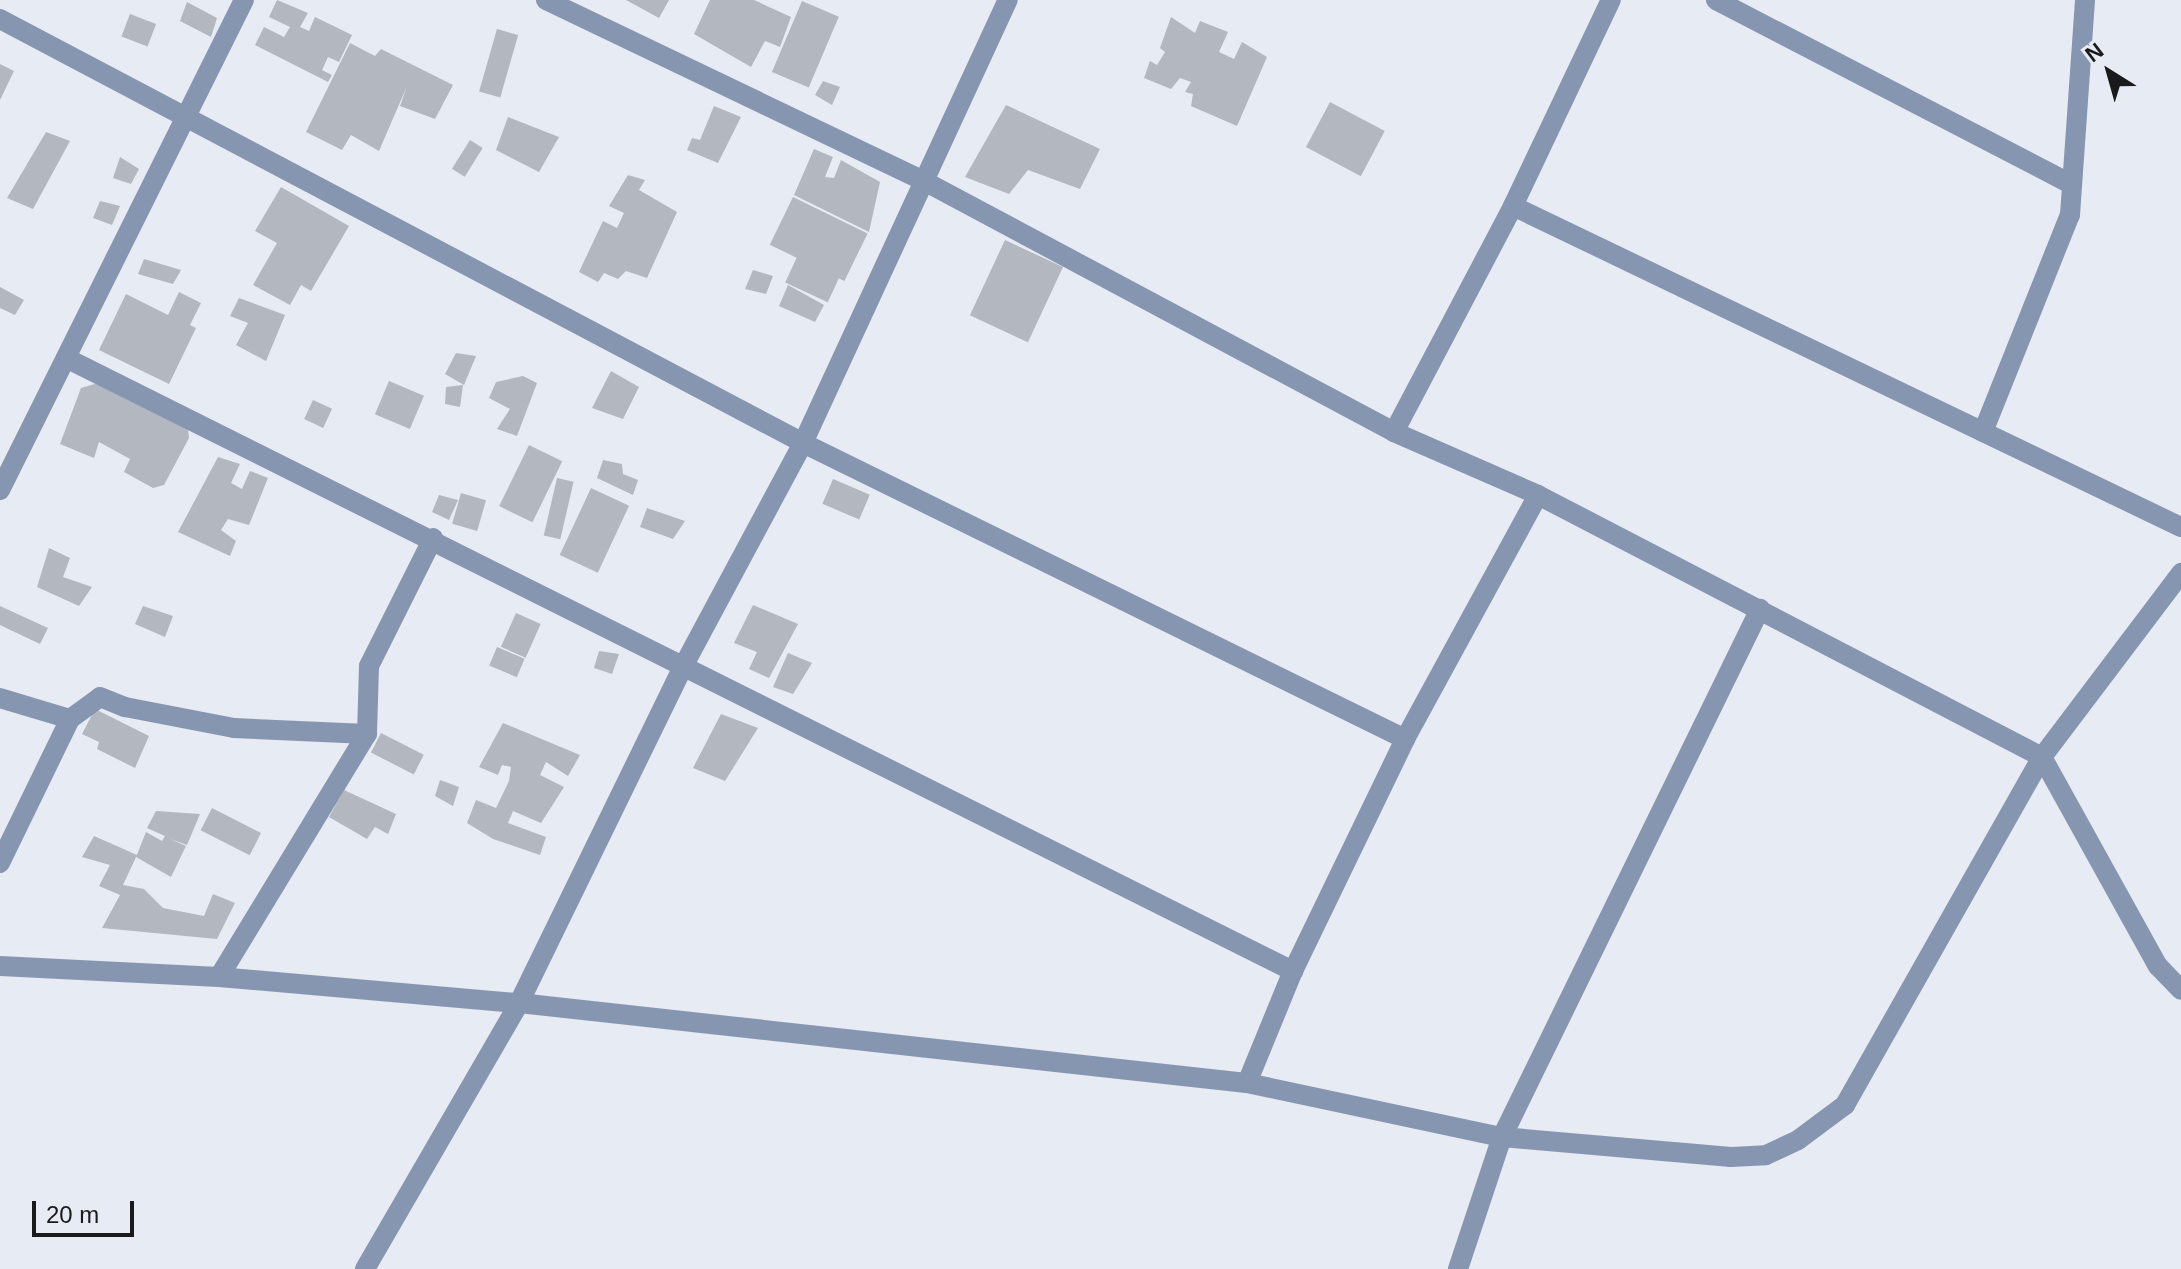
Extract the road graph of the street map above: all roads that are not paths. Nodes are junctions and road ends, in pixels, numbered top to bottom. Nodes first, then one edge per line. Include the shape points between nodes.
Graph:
1 (244, 0) edge
2 (546, 0) edge
3 (1008, 0) edge
4 (1611, 0) edge
5 (1716, 0) edge
6 (2085, 0) edge
7 (0, 19) edge
8 (186, 117) junction
9 (924, 181) junction
10 (2071, 184) junction
11 (1513, 206) junction
12 (66, 358) junction
13 (1394, 432) junction
14 (1983, 432) junction
15 (803, 443) junction
16 (0, 490) edge
17 (1538, 495) junction
18 (2181, 527) edge
19 (433, 538) junction
20 (2181, 573) edge
21 (1760, 609) junction
22 (685, 663) junction
23 (0, 698) edge
24 (70, 719) junction
25 (367, 734) junction
26 (1405, 739) junction
27 (2042, 757) junction
28 (0, 863) edge
29 (0, 966) edge
30 (1293, 971) junction
31 (219, 977) junction
32 (2181, 990) edge
33 (519, 1003) junction
34 (1247, 1083) junction
35 (1502, 1137) junction
36 (365, 1269) edge
37 (1458, 1269) edge

1 - 8 street
2 - 9 street
3 - 9 street
4 - 11 street
5 - 10 street
6 - 10 street
7 - 8 street
8 - 12 street
8 - 15 street
9 - 13 street
9 - 15 street
10 - 14 street via 2070,215
11 - 13 street
11 - 14 street
12 - 16 street
12 - 19 street
13 - 17 street
14 - 18 street
15 - 22 street
15 - 26 street
17 - 21 street
17 - 26 street
19 - 22 street
19 - 25 street via 369,666
20 - 27 street
21 - 27 street
21 - 35 street
22 - 30 street
22 - 33 street
23 - 24 street
24 - 25 street via 100,697 125,707 234,728
24 - 28 street
25 - 31 street
26 - 30 street
27 - 32 street via 2158,966
27 - 35 street via 1845,1105 1798,1140 1766,1155 1731,1157
29 - 31 street
30 - 34 street
31 - 33 street
33 - 34 street
33 - 36 street
34 - 35 street
35 - 37 street

